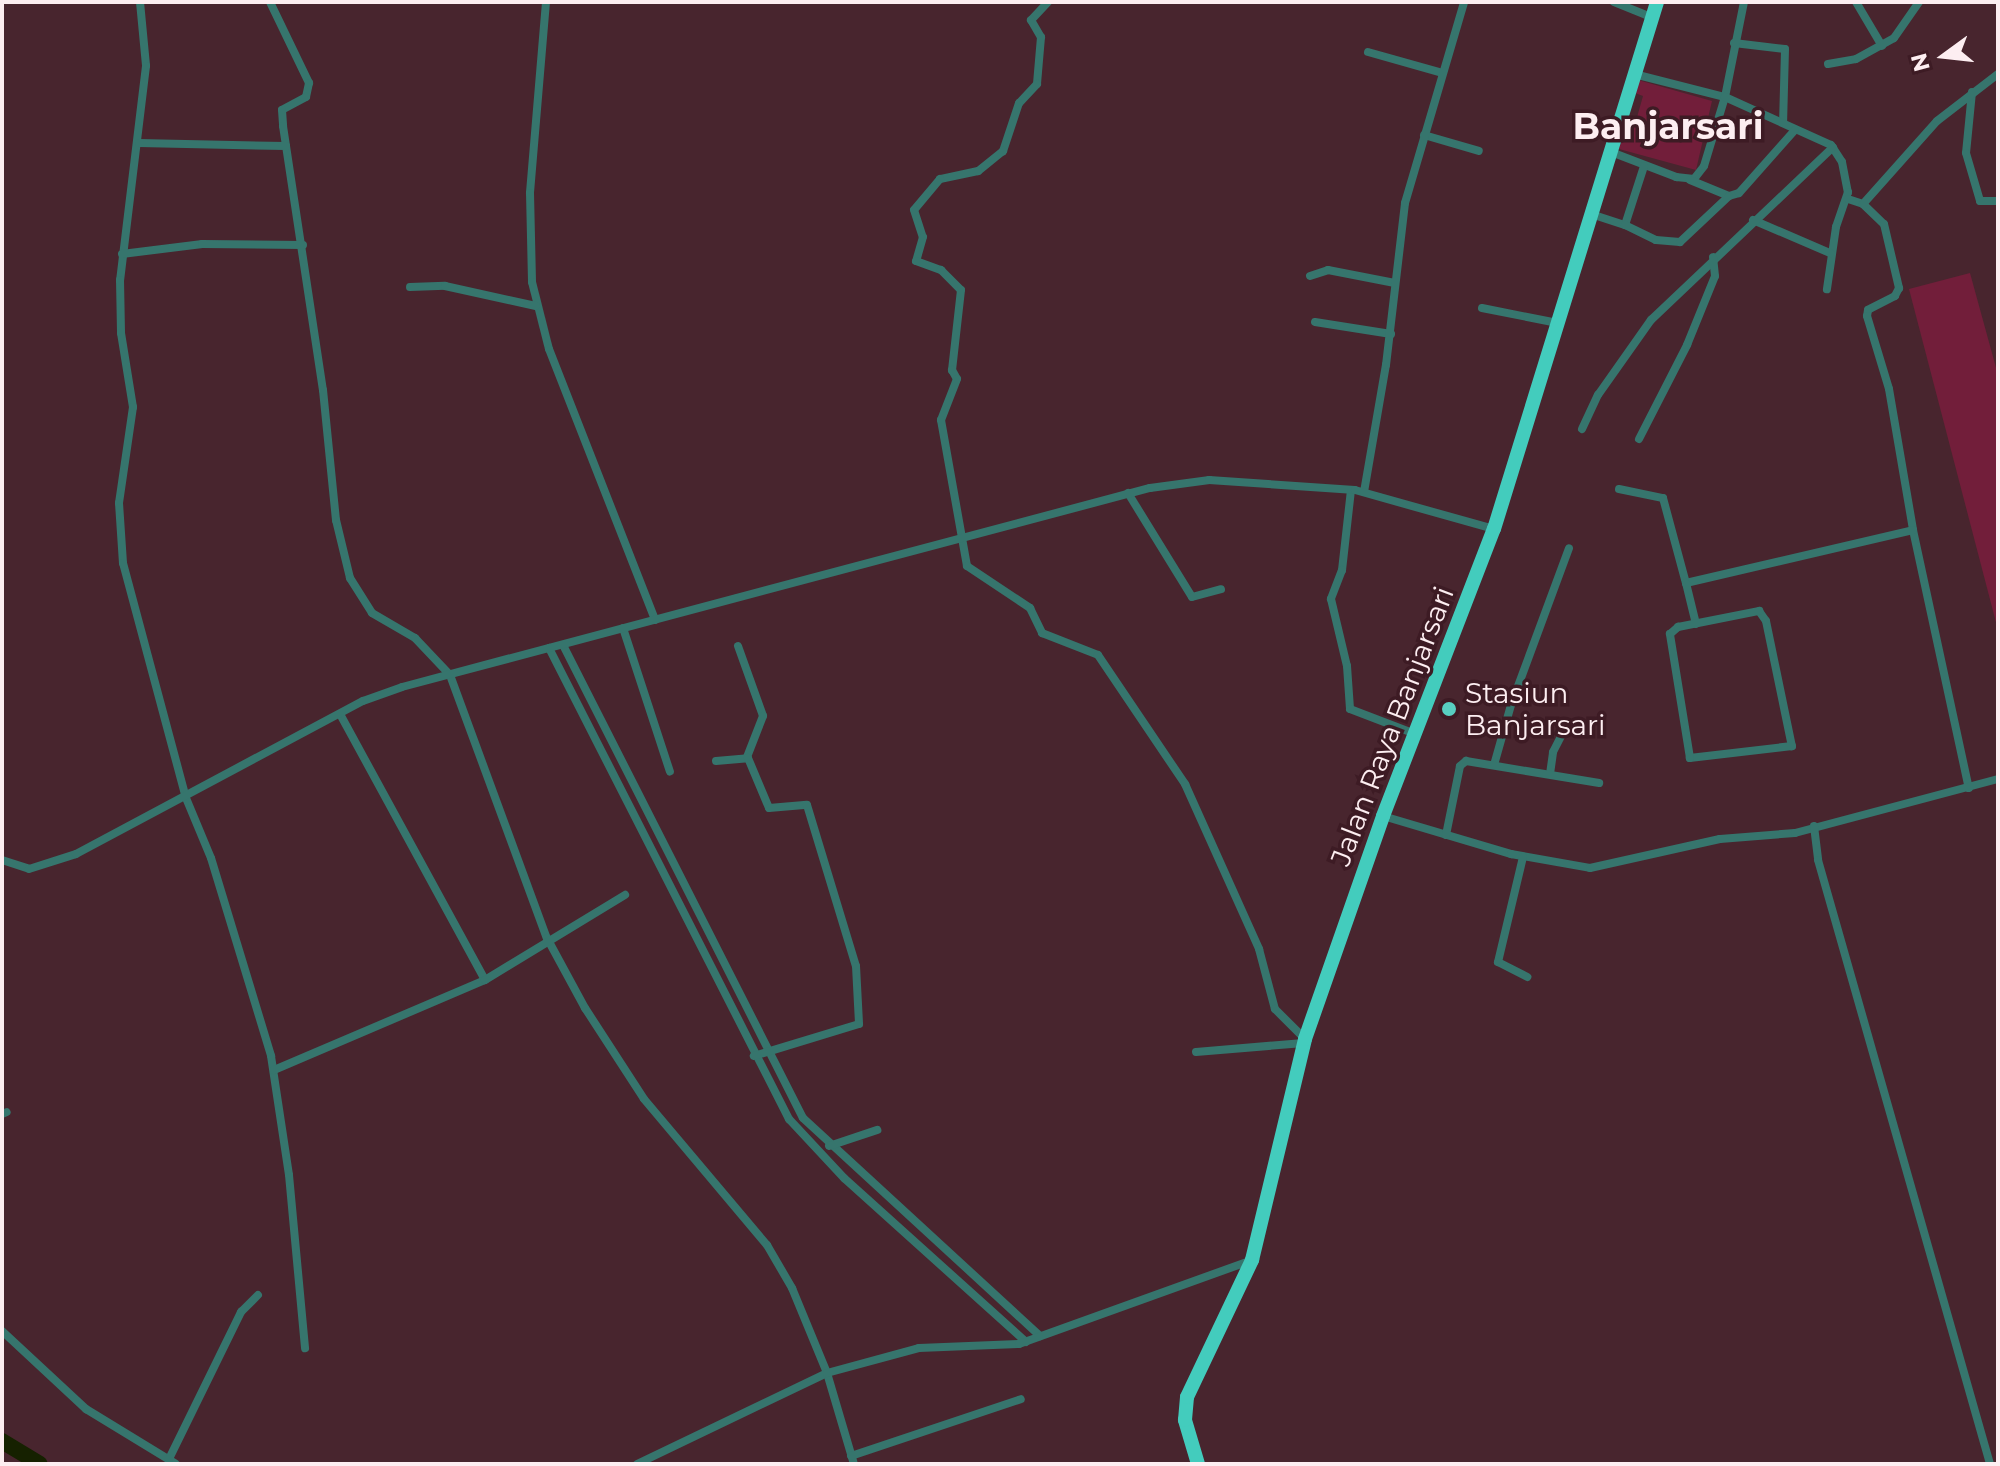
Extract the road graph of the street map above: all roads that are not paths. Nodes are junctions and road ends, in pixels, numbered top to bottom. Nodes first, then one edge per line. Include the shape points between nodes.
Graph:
1 (140, 2) edge
2 (270, 2) edge
3 (546, 2) edge
4 (1048, 2) edge
5 (1464, 2) edge
6 (1614, 2) edge
7 (1657, 2) edge
8 (1744, 2) edge
9 (1856, 2) edge
10 (1919, 2) edge
11 (1651, 17) junction
12 (1734, 43) junction
13 (1882, 46) junction
14 (1368, 52) dead end
15 (1828, 64) dead end
16 (1442, 73) junction
17 (1634, 74) junction
18 (1997, 76) edge
19 (1972, 92) junction
20 (1725, 97) junction
21 (1783, 123) junction
22 (1795, 130) junction
23 (1424, 135) junction
24 (139, 143) junction
25 (286, 146) junction
26 (1833, 147) junction
27 (1479, 151) dead end
28 (1611, 152) junction
29 (1644, 166) junction
30 (1689, 180) junction
31 (1729, 196) junction
32 (1848, 199) junction
33 (1998, 201) edge
34 (1863, 204) junction
35 (1594, 215) junction
36 (1753, 220) junction
37 (1625, 225) junction
38 (303, 245) junction
39 (1830, 253) junction
40 (122, 254) junction
41 (1713, 257) junction
42 (1310, 276) dead end
43 (1395, 283) junction
44 (410, 287) dead end
45 (1827, 289) dead end
46 (536, 306) junction
47 (1482, 308) dead end
48 (1315, 322) dead end
49 (1558, 323) junction
50 (1391, 334) junction
51 (1582, 429) dead end
52 (1639, 439) dead end
53 (1619, 489) dead end
54 (1351, 490) junction
55 (1364, 492) junction
56 (1128, 493) junction
57 (1494, 529) junction
58 (1913, 530) junction
59 (962, 536) junction
60 (1569, 548) dead end
61 (1686, 583) junction
62 (1221, 589) dead end
63 (655, 620) junction
64 (1696, 624) junction
65 (623, 628) junction
66 (563, 645) junction
67 (738, 646) dead end
68 (549, 648) junction
69 (450, 675) junction
70 (340, 714) junction
71 (1565, 728) dead end
72 (1416, 734) junction
73 (612, 757) junction
74 (747, 757) junction
75 (716, 761) dead end
76 (1493, 765) junction
77 (670, 772) dead end
78 (1550, 774) junction
79 (1998, 779) edge
80 (1599, 783) dead end
81 (1969, 788) junction
82 (186, 798) junction
83 (1383, 816) junction
84 (1814, 826) junction
85 (1446, 835) junction
86 (1523, 857) junction
87 (2, 860) edge
88 (672, 874) junction
89 (625, 895) dead end
90 (547, 938) junction
91 (1527, 977) dead end
92 (485, 980) junction
93 (725, 982) junction
94 (1304, 1041) junction
95 (1196, 1052) dead end
96 (760, 1053) junction
97 (274, 1070) junction
98 (779, 1088) junction
99 (877, 1130) dead end
100 (814, 1139) junction
101 (829, 1146) junction
102 (879, 1200) junction
103 (1252, 1260) junction
104 (258, 1295) dead end
105 (2, 1331) edge
106 (1032, 1339) junction
107 (305, 1348) dead end
108 (827, 1373) junction
109 (1021, 1399) dead end
110 (853, 1460) edge
111 (172, 1462) edge
112 (637, 1464) edge
113 (1198, 1464) edge
114 (1990, 1464) edge

1 - 24 street via 147,51
2 - 25 street via 309,83 306,97 286,105
3 - 46 street via 528,227
4 - 59 street via 1031,20 1041,37 1037,84 1019,103 1003,151 978,171 940,179 914,210 923,237 916,261 941,270 961,290 952,370 957,379 941,420
5 - 16 street
6 - 11 street
7 - 11 highway, Jalan Raya Banjarsari
8 - 12 street
9 - 13 street
10 - 13 street via 1894,38
11 - 17 highway, Jalan Raya Banjarsari
12 - 20 street
12 - 21 street via 1785,49
13 - 15 street via 1856,59
14 - 16 street
16 - 23 street
17 - 20 street
17 - 28 highway, Jalan Raya Banjarsari
18 - 19 street
19 - 33 street via 1966,153 1980,201
19 - 34 street via 1937,121
20 - 21 street
20 - 30 street via 1704,166
21 - 22 street
22 - 26 street
22 - 31 street via 1739,193
23 - 27 street
23 - 43 street via 1405,203
24 - 25 street
24 - 40 street
25 - 38 street
26 - 32 street via 1845,171
26 - 36 street
28 - 29 street
28 - 35 highway, Jalan Raya Banjarsari
29 - 30 street
29 - 37 street
30 - 31 street
31 - 37 street via 1680,242 1656,240
32 - 34 street
32 - 39 street
34 - 58 street via 1884,224 1899,288 1867,316 1889,389
35 - 37 street
35 - 49 highway, Jalan Raya Banjarsari
36 - 39 street
36 - 41 street
38 - 40 street via 202,244
38 - 69 street via 336,520 350,578 372,613 415,638
39 - 45 street
40 - 82 street via 119,309 133,407 119,503 123,563
41 - 51 street via 1635,339
41 - 52 street via 1716,272 1687,345
42 - 43 street via 1328,270
43 - 50 street
44 - 46 street via 445,286
46 - 63 street
47 - 49 street
48 - 50 street
49 - 57 highway, Jalan Raya Banjarsari
50 - 55 street
53 - 61 street via 1663,498
54 - 55 street
54 - 56 street via 1209,480
54 - 72 street via 1342,570 1331,592 1350,709
55 - 57 street
56 - 59 street
56 - 62 street via 1192,597
57 - 72 highway, Jalan Raya Banjarsari
58 - 61 street
58 - 81 street
59 - 63 street
59 - 94 street via 967,566 1030,608 1042,633 1098,655 1185,784 1259,949 1275,1009
60 - 76 street
61 - 64 street
63 - 65 street
64 - 64 street via 1670,634 1688,756 1790,750 1763,614
65 - 66 street
65 - 77 street
66 - 68 street
66 - 73 street
67 - 74 street via 763,716
68 - 69 street
68 - 73 street
69 - 70 street via 363,701
69 - 90 street
70 - 82 street
70 - 92 street
71 - 78 street
72 - 83 highway, Jalan Raya Banjarsari
73 - 88 street
73 - 88 street
74 - 75 street
74 - 96 street via 769,808 807,805 836,889 861,1021
76 - 78 street
76 - 85 street via 1460,766
78 - 80 street
79 - 81 street
81 - 84 street
82 - 87 street via 76,854 29,869
82 - 97 street via 211,858
83 - 85 street
83 - 94 highway, Jalan Raya Banjarsari
84 - 86 street via 1773,836 1720,839 1590,868
84 - 114 street via 1822,874
85 - 86 street
86 - 91 street via 1498,962
88 - 93 street
88 - 93 street
89 - 90 street
90 - 92 street
90 - 108 street via 644,1099 767,1245 792,1288
92 - 97 street
93 - 96 street
93 - 96 street
94 - 95 street
94 - 103 highway, Jalan Raya Banjarsari
96 - 98 street
96 - 98 street
97 - 107 street
98 - 100 street
98 - 100 street
99 - 101 street
100 - 101 street
100 - 102 street
101 - 102 street
102 - 106 street
102 - 106 street
103 - 106 street
103 - 113 highway, Jalan Raya Banjarsari via 1187,1397 1185,1420
104 - 111 street via 241,1312
105 - 111 street via 86,1409
106 - 108 street via 919,1348
108 - 110 street
108 - 112 street
109 - 110 street

